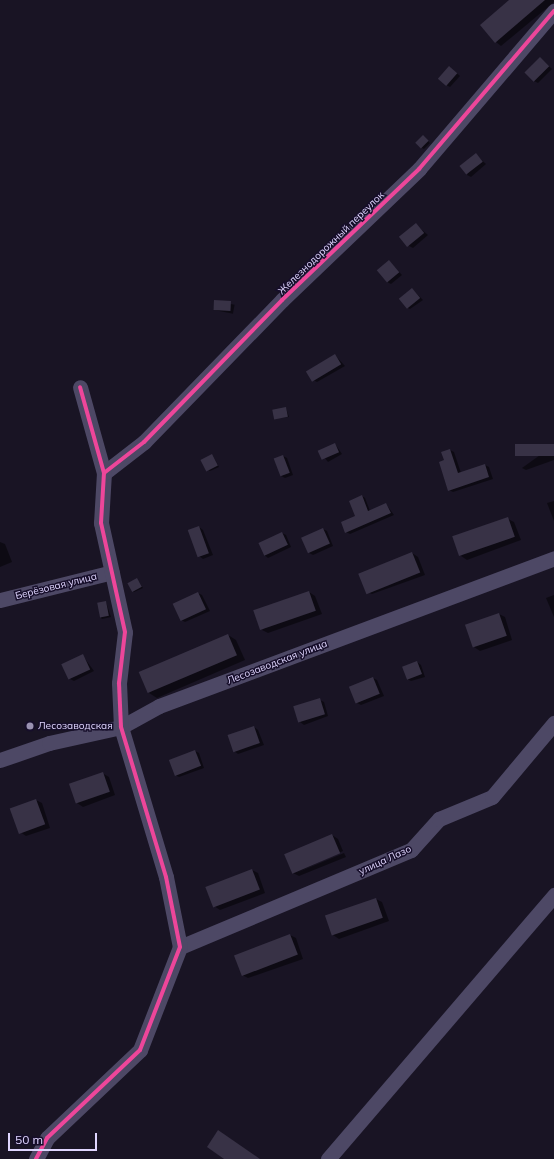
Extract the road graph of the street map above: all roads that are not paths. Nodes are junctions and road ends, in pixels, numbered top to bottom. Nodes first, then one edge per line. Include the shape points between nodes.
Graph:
1 (554, 11) edge
2 (80, 387) dead end
3 (104, 473) junction
4 (554, 558) edge
5 (112, 572) junction
6 (0, 600) edge
7 (554, 723) edge
8 (121, 727) junction
9 (0, 760) edge
10 (554, 895) edge
11 (180, 947) junction
12 (36, 1159) edge
13 (328, 1159) edge

1 - 3 street, Железнодорожный переулок via 419,169 282,300 144,442
2 - 3 street
3 - 5 street via 101,523
4 - 8 street, Лесозаводская улица via 159,706
5 - 6 street, Берёзовая улица
5 - 8 street via 125,632 119,683
7 - 11 street, улица Лазо via 492,797 439,819 412,850
8 - 9 street, Лесозаводская улица via 49,743
8 - 11 street via 166,877
10 - 13 street
11 - 12 street via 140,1050 47,1138

